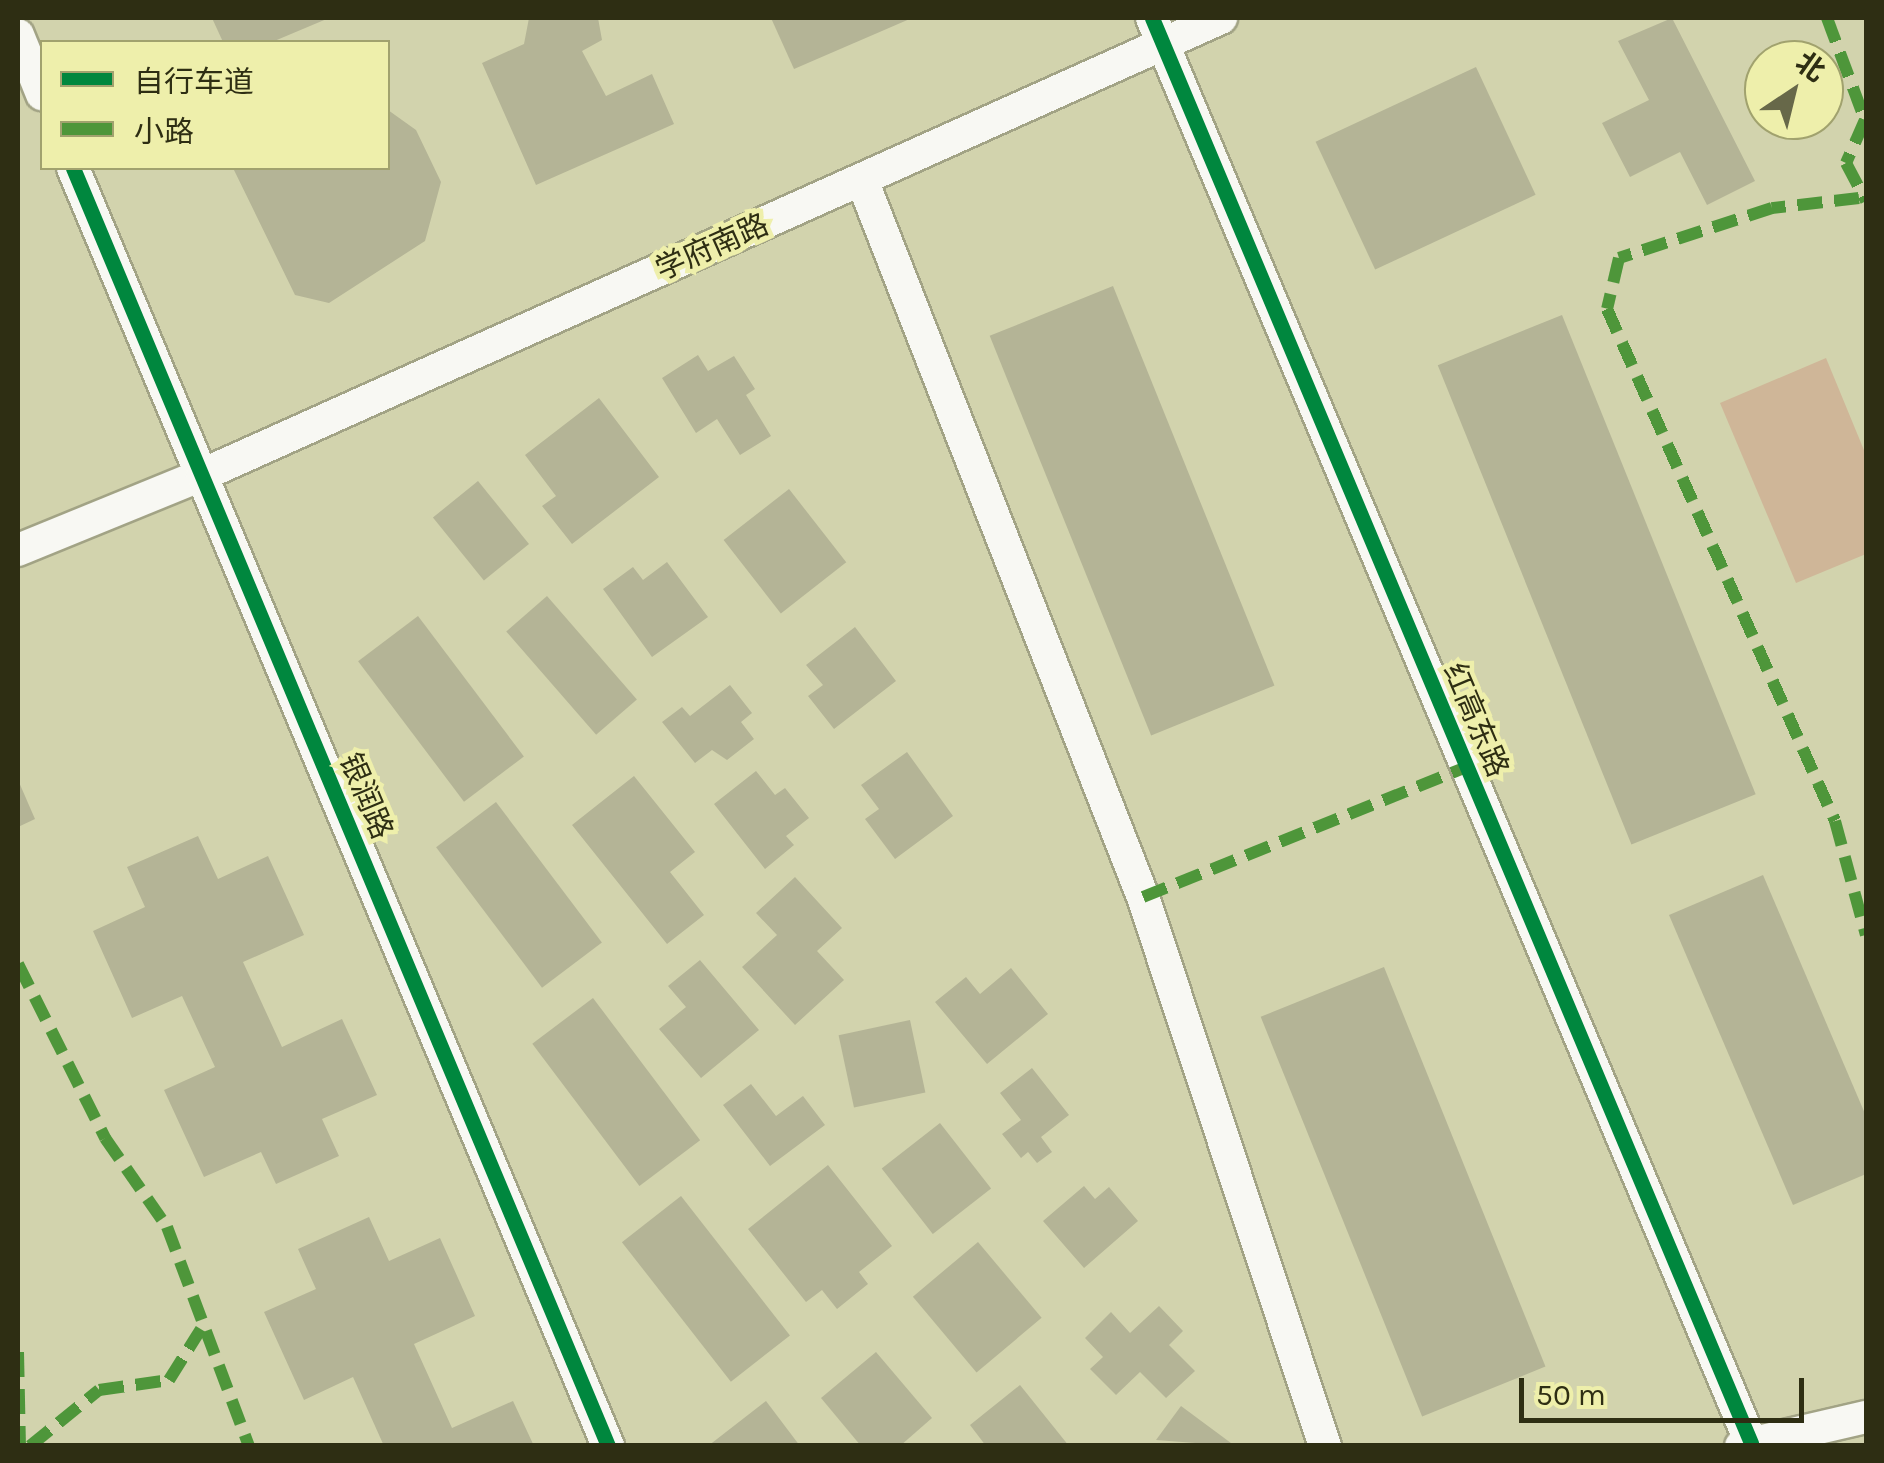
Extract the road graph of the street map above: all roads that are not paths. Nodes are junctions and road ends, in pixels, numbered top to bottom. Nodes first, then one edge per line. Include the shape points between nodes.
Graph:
1 (1221, 18) edge
2 (1157, 32) edge
3 (18, 34) edge
4 (40, 89) edge
5 (74, 170) edge
6 (862, 180) junction
7 (202, 476) junction
8 (18, 550) edge
9 (1866, 1418) edge
10 (1746, 1444) edge
11 (608, 1446) edge
12 (1324, 1446) edge

1 - 2 street, 学府南路
2 - 6 street, 学府南路
2 - 10 street, 红高东路
3 - 4 street
5 - 7 street, 银润路
6 - 7 street, 学府南路
6 - 12 street via 1143,897
7 - 8 street, 学府南路
7 - 11 street, 银润路
9 - 10 street

